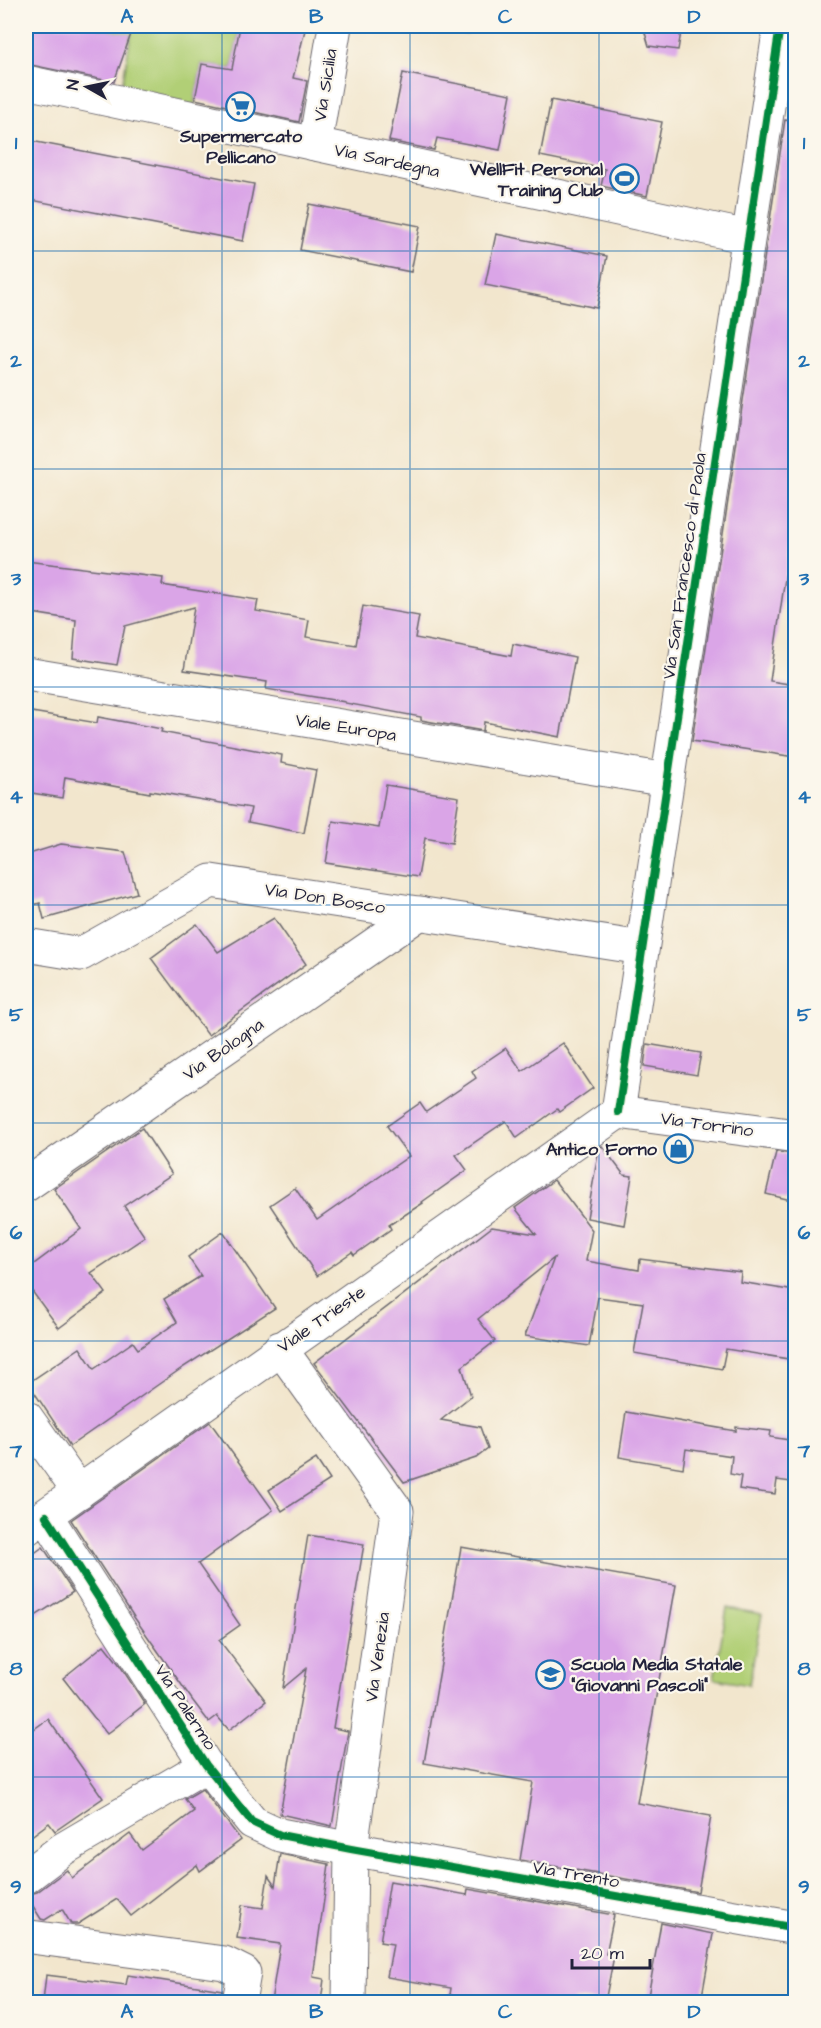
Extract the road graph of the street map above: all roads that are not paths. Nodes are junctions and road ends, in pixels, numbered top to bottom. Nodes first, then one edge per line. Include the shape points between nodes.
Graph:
1 (335, 26) edge
2 (780, 26) edge
3 (26, 82) edge
4 (315, 144) junction
5 (748, 237) junction
6 (26, 674) edge
7 (667, 780) junction
8 (420, 913) junction
9 (26, 945) edge
10 (642, 948) junction
11 (618, 1112) junction
12 (795, 1136) edge
13 (26, 1185) edge
14 (280, 1348) junction
15 (26, 1417) edge
16 (79, 1492) junction
17 (36, 1522) edge
18 (206, 1765) junction
19 (351, 1849) junction
20 (26, 1877) edge
21 (795, 1928) edge
22 (27, 1944) edge
23 (239, 2002) edge
24 (349, 2002) edge

1 - 4 street, Via Sicilia
2 - 5 street, Via San Francesco di Paola
3 - 4 street, Via Sardegna
4 - 5 street, Via Sardegna
5 - 7 street, Via San Francesco di Paola
6 - 7 street, Viale Europa
7 - 10 street, Via San Francesco di Paola
8 - 9 street, Via Don Bosco via 211,881 81,954
8 - 10 street, Via Don Bosco
8 - 13 street, Via Bologna
10 - 11 street, Via San Francesco di Paola
11 - 12 street, Via Torrino
11 - 14 street, Viale Trieste
14 - 16 street, Viale Trieste
14 - 19 street, Via Venezia via 397,1511
15 - 16 street
16 - 17 street, Viale Trieste
17 - 18 street, Via Palermo
18 - 19 street, Via Palermo via 252,1822 280,1835
18 - 20 street via 63,1849
19 - 21 street, Via Trento
19 - 24 street, Via Venezia
22 - 23 street via 224,1963 244,1973

